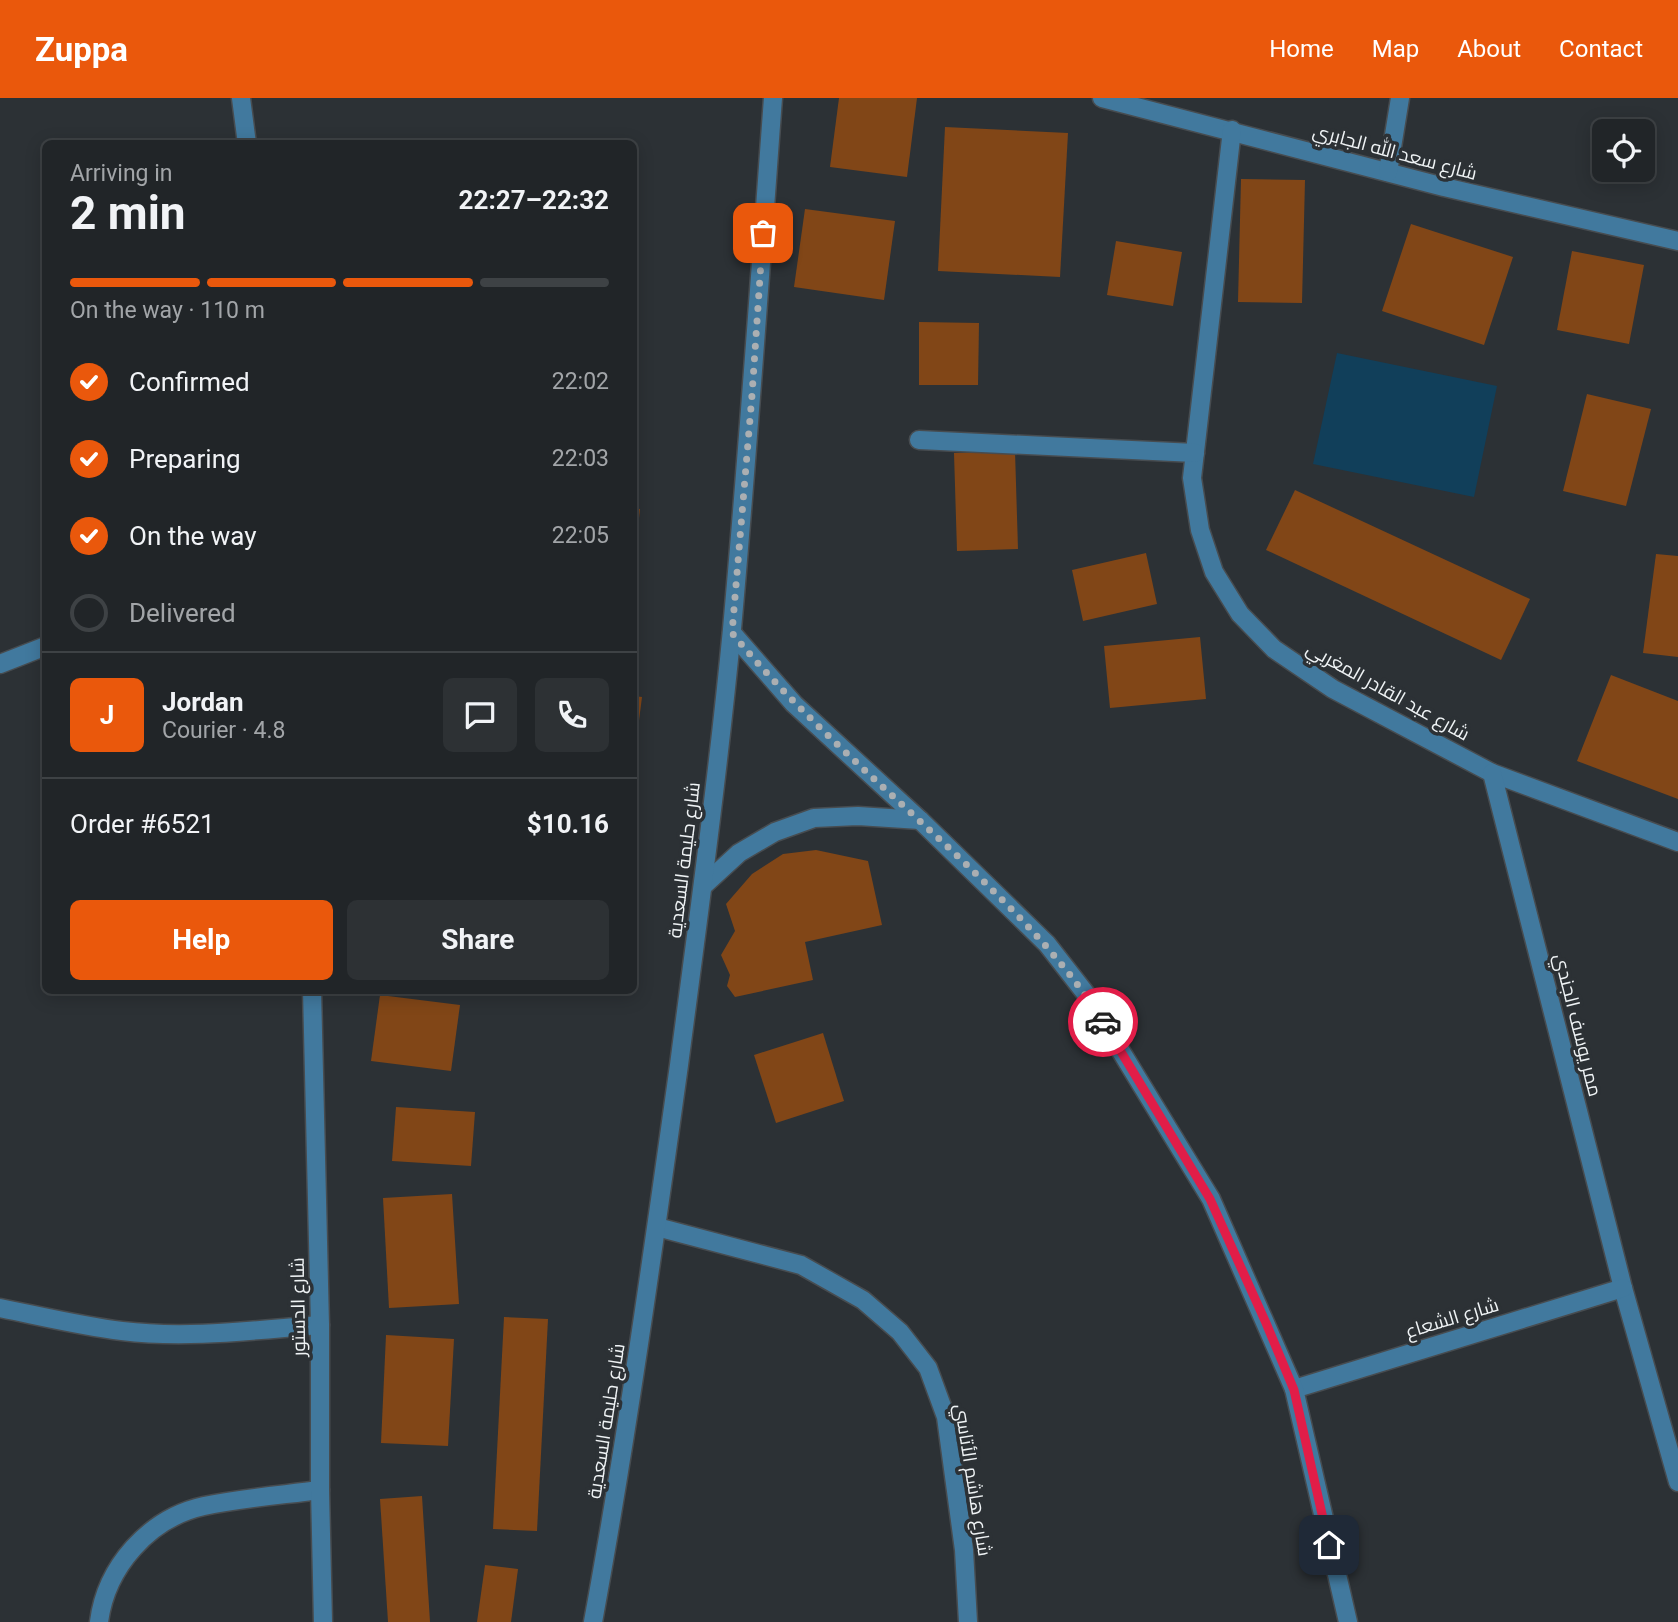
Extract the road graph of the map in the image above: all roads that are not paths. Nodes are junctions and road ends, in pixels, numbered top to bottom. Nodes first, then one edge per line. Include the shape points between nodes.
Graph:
1 (241, 98) edge
2 (773, 98) edge
3 (1102, 98) edge
4 (1400, 98) edge
5 (1232, 130) junction
6 (246, 140) edge
7 (1388, 172) junction
8 (1678, 242) edge
9 (919, 440) dead end
10 (1195, 453) junction
11 (732, 633) junction
12 (42, 648) edge
13 (0, 664) edge
14 (1492, 773) junction
15 (920, 820) junction
16 (1678, 842) edge
17 (703, 886) junction
18 (312, 994) edge
19 (657, 1227) junction
20 (1623, 1288) junction
21 (0, 1308) edge
22 (320, 1325) junction
23 (1294, 1390) junction
24 (1678, 1482) edge
25 (320, 1490) junction
26 (99, 1622) edge
27 (323, 1622) edge
28 (593, 1622) edge
29 (968, 1622) edge
30 (1348, 1622) edge

1 - 6 street
2 - 11 street, شارع حليمة السعدية
3 - 5 street, شارع سعد الله الجابري
4 - 7 street
5 - 7 street, شارع سعد الله الجابري
5 - 10 street, شارع عبد القادر المغربي
7 - 8 street, شارع سعد الله الجابري
9 - 10 street
10 - 14 street, شارع عبد القادر المغربي via 1192,478 1200,530 1214,572 1240,614 1274,649 1333,689
11 - 15 street via 794,704
11 - 17 street, شارع حليمة السعدية
12 - 13 street
14 - 16 street, شارع عبد القادر المغربي
14 - 20 street, ممر يوسف الجندي
15 - 17 street via 814,818 775,832 739,853
15 - 23 street via 1047,944 1086,994 1210,1199
17 - 19 street, شارع حليمة السعدية
18 - 22 street, شارع الدستور
19 - 28 street, شارع حليمة السعدية
19 - 29 street, شارع هاشم الأتاسي via 801,1265 863,1300 900,1332 928,1368 946,1417 964,1550
20 - 23 street, شارع الشعاع
20 - 24 street, ممر يوسف الجندي
21 - 22 street via 161,1334
22 - 25 street, شارع الدستور
23 - 30 street
25 - 26 street via 202,1507 172,1517 131,1549 112,1577
25 - 27 street, شارع الدستور

